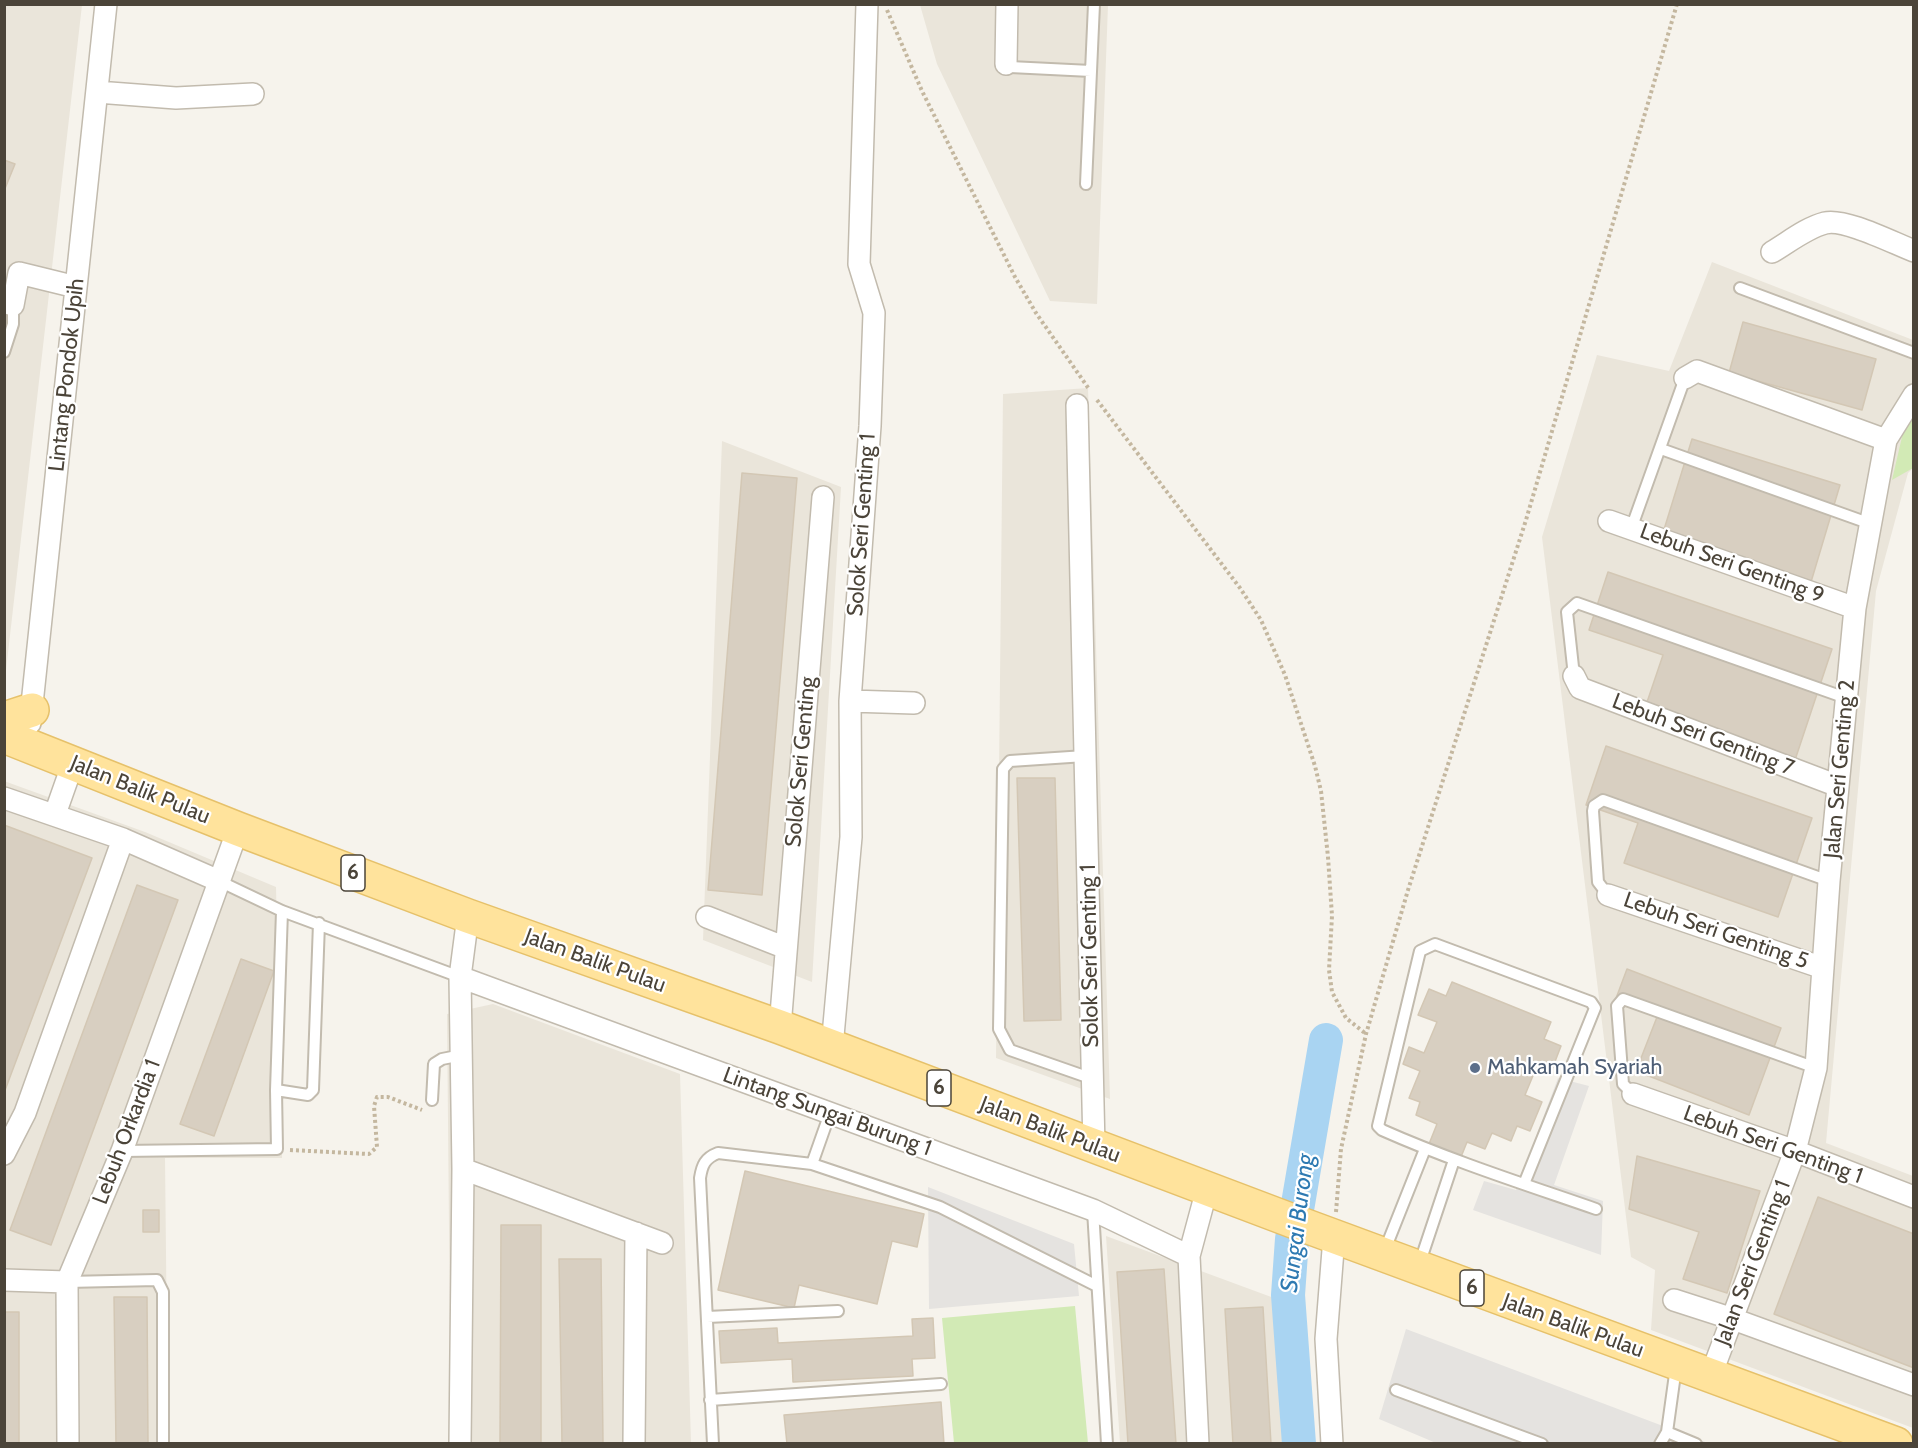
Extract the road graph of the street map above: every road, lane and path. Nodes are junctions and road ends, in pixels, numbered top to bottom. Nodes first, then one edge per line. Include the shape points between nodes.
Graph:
1 (106, 4) edge
2 (867, 4) edge
3 (886, 4) edge
4 (1007, 4) edge
5 (1094, 4) edge
6 (1677, 4) edge
7 (1006, 63) joint
8 (1091, 71) junction
9 (97, 92) junction
10 (253, 94) dead end
11 (1086, 184) dead end
12 (1914, 251) edge
13 (1772, 252) dead end
14 (76, 287) junction
15 (1740, 288) dead end
16 (9, 304) edge
17 (4, 352) edge
18 (1914, 353) edge
19 (1685, 378) joint
20 (1914, 395) edge
21 (1077, 405) dead end
22 (1886, 440) junction
23 (1661, 449) junction
24 (823, 497) dead end
25 (1609, 521) dead end
26 (1870, 524) junction
27 (1631, 529) junction
28 (1855, 608) junction
29 (1575, 676) joint
30 (1846, 698) junction
31 (850, 701) junction
32 (914, 702) dead end
33 (18, 715) edge
34 (16, 740) edge
35 (1085, 756) junction
36 (73, 763) junction
37 (1838, 786) junction
38 (4, 798) edge
39 (55, 814) junction
40 (238, 829) junction
41 (123, 839) junction
42 (219, 881) junction
43 (1829, 881) junction
44 (1608, 895) joint
45 (282, 911) junction
46 (468, 916) junction
47 (707, 917) dead end
48 (319, 923) junction
49 (786, 948) junction
50 (1823, 968) junction
51 (460, 977) junction
52 (780, 1027) junction
53 (1365, 1034) junction
54 (832, 1047) junction
55 (462, 1055) junction
56 (1816, 1068) junction
57 (1093, 1079) junction
58 (276, 1090) junction
59 (1633, 1094) joint
60 (432, 1100) joint
61 (830, 1113) junction
62 (1094, 1147) junction
63 (277, 1149) junction
64 (1425, 1149) junction
65 (122, 1151) junction
66 (1795, 1151) junction
67 (4, 1154) edge
68 (1454, 1160) junction
69 (812, 1164) junction
70 (463, 1169) junction
71 (1524, 1184) junction
72 (1207, 1189) junction
73 (1914, 1197) edge
74 (1596, 1209) dead end
75 (1093, 1210) junction
76 (1320, 1232) junction
77 (636, 1233) junction
78 (662, 1243) dead end
79 (1383, 1255) junction
80 (1189, 1256) junction
81 (1418, 1268) junction
82 (4, 1280) edge
83 (67, 1282) junction
84 (1097, 1286) junction
85 (1674, 1300) dead end
86 (838, 1311) dead end
87 (706, 1317) junction
88 (1733, 1319) junction
89 (1676, 1363) junction
90 (1711, 1375) junction
91 (941, 1384) dead end
92 (1914, 1385) edge
93 (1396, 1390) dead end
94 (710, 1400) junction
95 (1667, 1432) junction
96 (1515, 1439) edge
97 (68, 1443) edge
98 (163, 1443) edge
99 (460, 1443) edge
100 (634, 1443) edge
101 (712, 1443) edge
102 (1107, 1443) edge
103 (1198, 1443) edge
104 (1332, 1443) edge
105 (1542, 1443) edge
106 (1660, 1443) edge
107 (1696, 1443) edge
108 (1896, 1443) edge

1 - 9 street, Lintang Pondok Upih
2 - 31 street, Solok Seri Genting 1 via 859,264 874,313
3 - 53 path via 922,91 1036,313 1261,620 1285,675 1321,791 1332,916 1332,992 1339,1009
4 - 7 street
5 - 8 lane
6 - 53 path via 1526,520
7 - 8 lane via 1010,67
8 - 11 lane
9 - 10 street via 176,98
9 - 14 street, Lintang Pondok Upih
12 - 13 street via 1827,222
14 - 16 street via 19,273
14 - 33 street, Lintang Pondok Upih
15 - 18 lane
16 - 17 lane via 14,324
19 - 22 street via 1697,371
19 - 23 lane
20 - 22 street, Jalan Seri Genting 2
21 - 35 street, Solok Seri Genting 1
22 - 26 street, Jalan Seri Genting 2
23 - 26 lane
23 - 27 lane
24 - 49 street, Solok Seri Genting
25 - 27 street, Lebuh Seri Genting 9
26 - 28 street, Jalan Seri Genting 2
27 - 28 street, Lebuh Seri Genting 9
28 - 30 street, Jalan Seri Genting 2
29 - 30 lane via 1567,612 1577,603
29 - 37 street, Lebuh Seri Genting 7 via 1580,688
30 - 37 street, Jalan Seri Genting 2
31 - 32 street
31 - 54 street, Solok Seri Genting 1 via 851,837
33 - 34 street, Lintang Pondok Upih
34 - 36 main road, Jalan Balik Pulau / 6
35 - 57 street, Solok Seri Genting 1
35 - 57 lane via 1010,761 1003,769 999,1029 1010,1050
36 - 39 street
36 - 40 main road, Jalan Balik Pulau / 6
37 - 43 street, Jalan Seri Genting 2
38 - 39 street
39 - 41 street
40 - 42 street, Lebuh Orkardia 1
40 - 46 main road, Jalan Balik Pulau / 6
41 - 42 street
41 - 67 street via 25,1113
42 - 45 lane
42 - 65 street, Lebuh Orkardia 1
43 - 44 lane via 1603,800 1593,811 1598,882
43 - 50 street, Jalan Seri Genting 2
44 - 50 street, Lebuh Seri Genting 5
45 - 48 lane
45 - 58 lane
46 - 51 street
46 - 52 main road, Jalan Balik Pulau / 6
47 - 49 street
48 - 51 lane
48 - 58 lane via 313,1090 308,1095
49 - 52 street, Solok Seri Genting
50 - 56 street, Jalan Seri Genting 2
51 - 55 street
51 - 61 street, Lintang Sungai Burung 1
52 - 54 main road, Jalan Balik Pulau / 6
53 - 76 path
54 - 62 main road, Jalan Balik Pulau / 6
55 - 60 lane via 434,1064
55 - 70 street
56 - 59 lane via 1623,999 1617,1006 1623,1084
56 - 66 street, Jalan Seri Genting 2
57 - 62 street, Solok Seri Genting 1
58 - 63 lane
59 - 66 street, Lebuh Seri Genting 1
60 - 63 path via 423,1111 388,1097 377,1097 377,1147 369,1154
61 - 69 lane
61 - 75 street, Lintang Sungai Burung 1
62 - 72 main road, Jalan Balik Pulau / 6
63 - 65 lane
64 - 68 lane
64 - 71 lane via 1382,1130 1377,1122 1420,951 1435,944 1591,1002 1595,1008
64 - 79 lane
65 - 83 street, Lebuh Orkardia 1
66 - 73 street, Lebuh Seri Genting 1
66 - 88 street, Jalan Seri Genting 1
68 - 71 lane
68 - 81 lane
69 - 84 lane via 940,1207
69 - 87 lane via 718,1153 708,1157 700,1178
70 - 77 street
70 - 99 street
71 - 74 lane
72 - 76 main road, Jalan Balik Pulau / 6
72 - 80 street
75 - 80 street, Lintang Sungai Burung 1
75 - 84 lane
76 - 79 main road, Jalan Balik Pulau / 6
76 - 104 street
77 - 78 street
77 - 100 street
79 - 81 main road, Jalan Balik Pulau / 6
80 - 103 street
81 - 89 main road, Jalan Balik Pulau / 6
82 - 83 street
83 - 97 street, Lebuh Orkardia 1
83 - 98 lane via 157,1280 163,1292
84 - 102 lane
85 - 88 street
86 - 87 lane
87 - 94 lane
88 - 90 street, Jalan Seri Genting 1
88 - 92 street
89 - 90 main road, Jalan Balik Pulau / 6
89 - 95 lane
90 - 108 main road, Jalan Balik Pulau / 6
91 - 94 lane
93 - 96 lane
94 - 101 lane
95 - 106 lane
95 - 107 lane
96 - 105 lane

